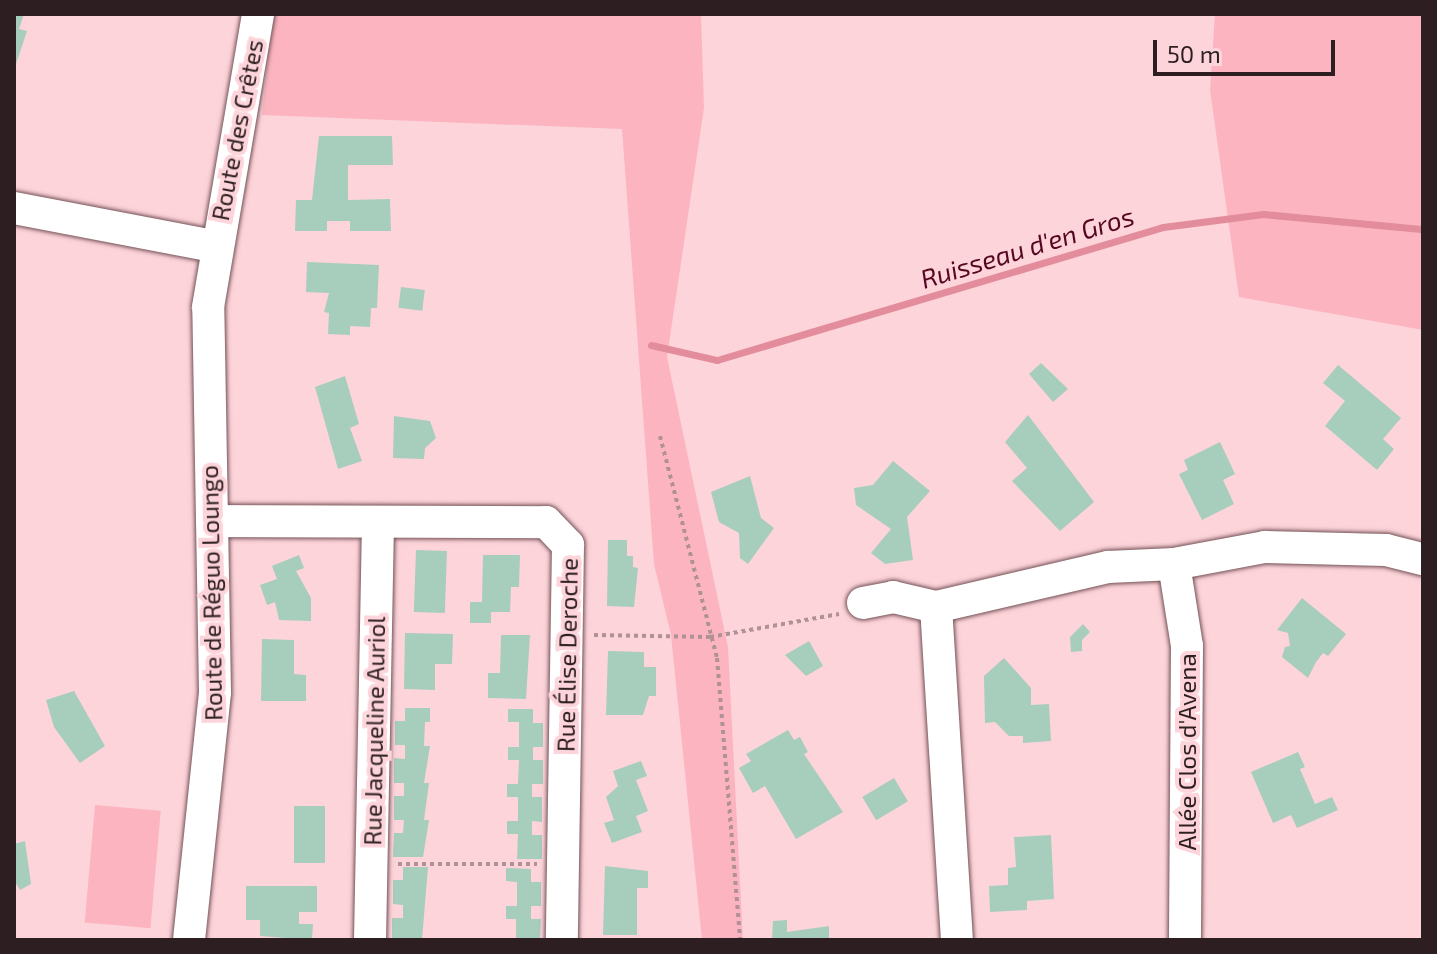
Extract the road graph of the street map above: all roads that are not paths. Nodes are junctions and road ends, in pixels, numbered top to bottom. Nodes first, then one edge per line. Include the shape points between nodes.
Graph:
1 (258, 14) edge
2 (14, 208) edge
3 (214, 246) junction
4 (212, 521) junction
5 (378, 522) junction
6 (1423, 559) edge
7 (1174, 564) junction
8 (863, 603) road end
9 (936, 607) junction
10 (189, 940) edge
11 (370, 940) edge
12 (562, 940) edge
13 (957, 940) edge
14 (1185, 940) edge

1 - 3 street, Route des Crêtes
2 - 3 street
3 - 4 street, Route de Réguo Loungo via 206,358
4 - 5 street, Rue Élise Deroche
4 - 10 street, Route de Réguo Loungo via 215,692
5 - 11 street, Rue Jacqueline Auriol
5 - 12 street, Rue Élise Deroche via 546,522 568,545
6 - 7 street via 1386,550 1309,545 1220,553
7 - 9 street via 1108,567
7 - 14 street, Allée Clos d'Avena via 1187,646
8 - 9 street via 893,597
9 - 13 street

